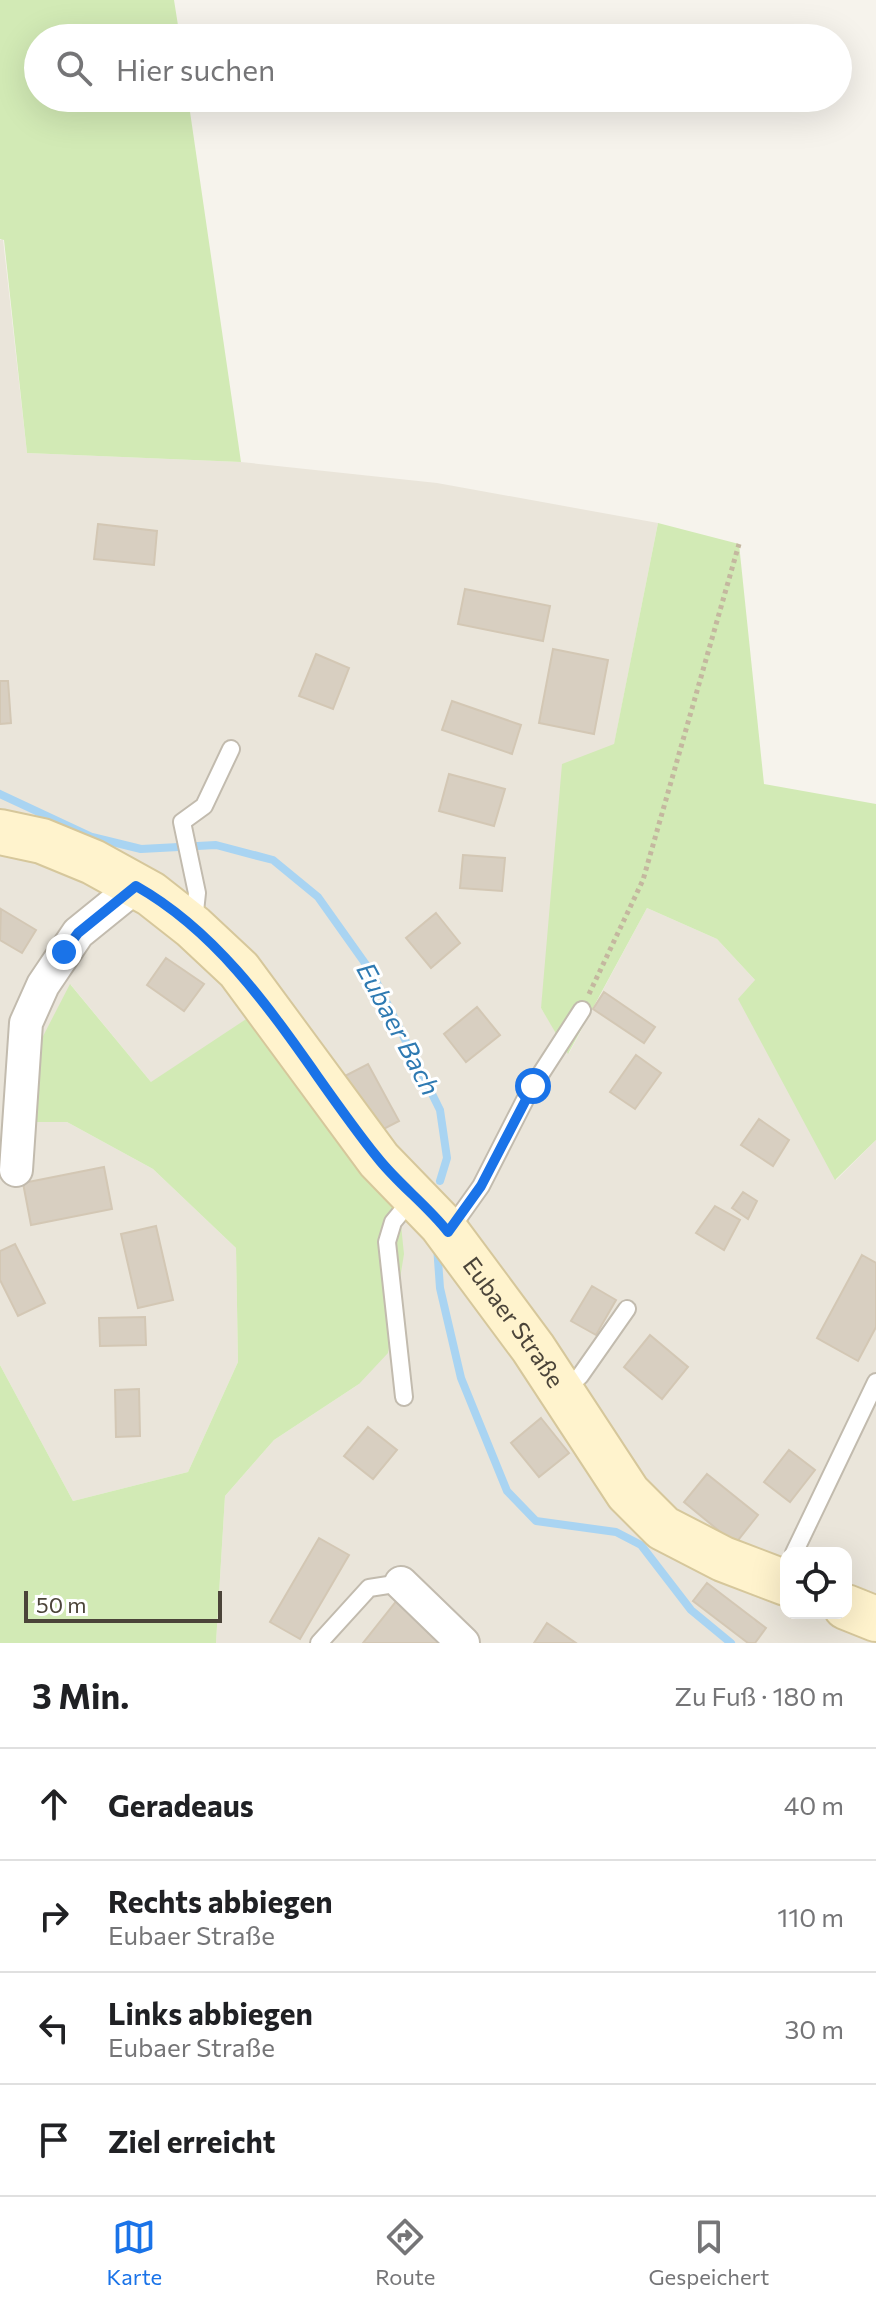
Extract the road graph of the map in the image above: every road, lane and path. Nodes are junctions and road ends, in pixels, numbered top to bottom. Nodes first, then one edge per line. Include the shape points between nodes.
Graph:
1 (739, 544) dead end
2 (231, 749) dead end
3 (0, 832) edge
4 (136, 886) junction
5 (193, 927) junction
6 (582, 1010) joint
7 (16, 1170) dead end
8 (414, 1196) junction
9 (448, 1232) junction
10 (627, 1309) dead end
11 (876, 1382) edge
12 (562, 1393) junction
13 (404, 1397) dead end
14 (799, 1547) edge
15 (780, 1571) edge
16 (401, 1583) joint
17 (852, 1609) edge
18 (876, 1619) edge
19 (319, 1643) edge
20 (463, 1643) edge

1 - 6 path via 643,880
2 - 5 lane via 204,806 182,822 197,893
3 - 4 street, Eubaer Straße via 42,841
4 - 5 street, Eubaer Straße
4 - 7 street via 78,933 43,985 26,1023
5 - 8 street, Eubaer Straße via 239,970 370,1148
6 - 9 lane via 529,1092 481,1186
8 - 9 street, Eubaer Straße
8 - 13 lane via 393,1222 387,1242
9 - 12 street, Eubaer Straße
10 - 12 lane
11 - 14 lane
12 - 15 street, Eubaer Straße via 628,1493 663,1528 723,1559
16 - 19 lane via 369,1588
16 - 20 street
17 - 18 street

